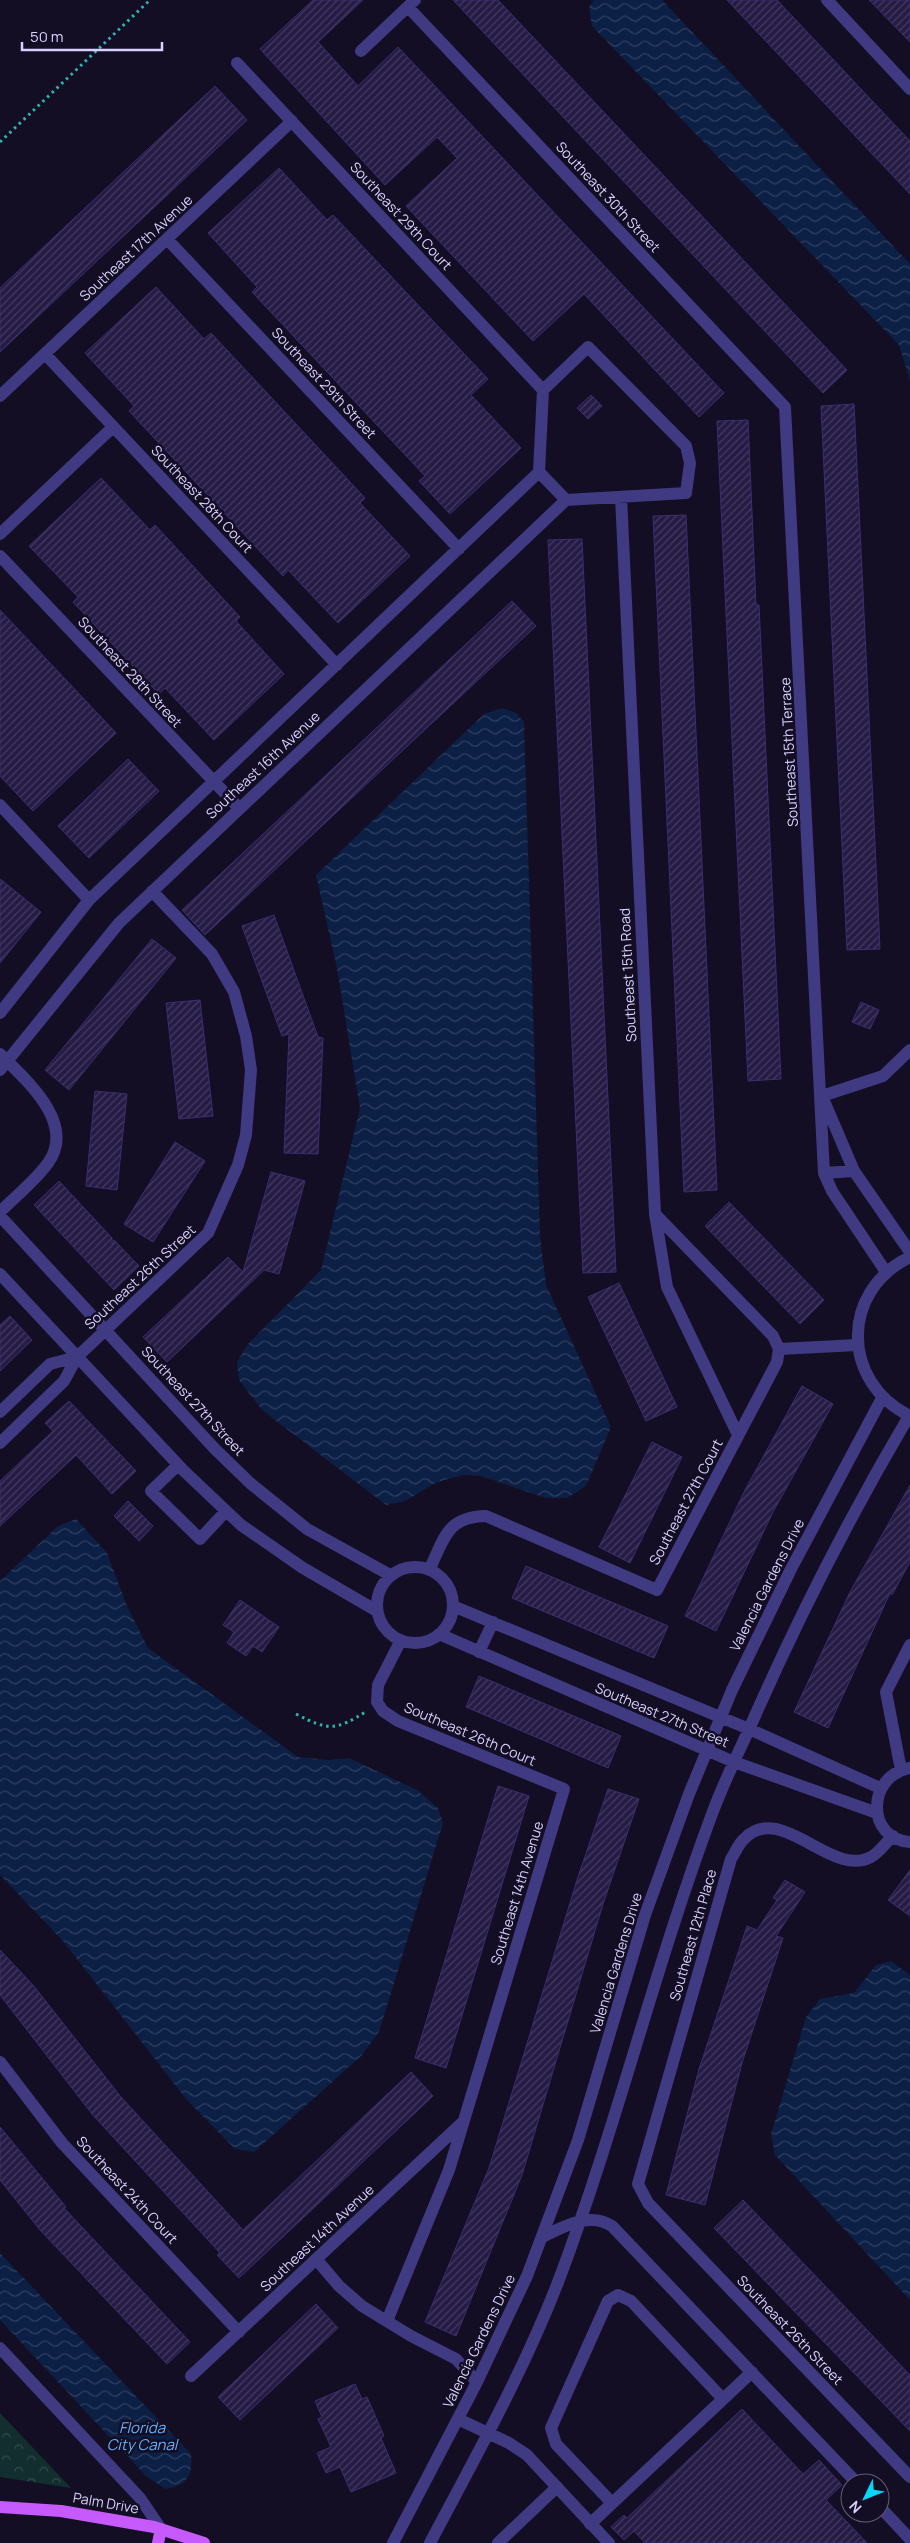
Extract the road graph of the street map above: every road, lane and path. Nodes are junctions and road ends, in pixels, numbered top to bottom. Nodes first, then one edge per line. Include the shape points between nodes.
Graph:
1 (150, 0) edge
2 (827, 0) edge
3 (412, 3) edge
4 (361, 51) dead end
5 (237, 63) dead end
6 (910, 89) edge
7 (292, 121) junction
8 (0, 142) edge
9 (167, 239) junction
10 (45, 354) junction
11 (543, 390) junction
12 (0, 396) edge
13 (786, 408) joint
14 (113, 427) junction
15 (539, 472) junction
16 (621, 497) junction
17 (566, 500) junction
18 (0, 534) edge
19 (459, 549) junction
20 (0, 556) edge
21 (337, 665) junction
22 (214, 782) junction
23 (0, 805) edge
24 (239, 808) junction
25 (152, 891) junction
26 (89, 900) junction
27 (0, 1013) edge
28 (910, 1050) edge
29 (2, 1062) edge
30 (822, 1096) junction
31 (854, 1171) junction
32 (824, 1173) junction
33 (0, 1212) edge
34 (655, 1214) junction
35 (0, 1216) edge
36 (910, 1252) edge
37 (910, 1257) edge
38 (886, 1272) junction
39 (0, 1274) edge
40 (105, 1330) junction
41 (857, 1345) junction
42 (778, 1349) junction
43 (77, 1357) junction
44 (882, 1398) junction
45 (0, 1412) edge
46 (910, 1416) edge
47 (738, 1435) junction
48 (0, 1443) edge
49 (178, 1465) junction
50 (226, 1511) junction
51 (429, 1570) junction
52 (390, 1576) junction
53 (453, 1606) junction
54 (377, 1611) junction
55 (493, 1622) junction
56 (439, 1634) junction
57 (401, 1640) junction
58 (910, 1645) edge
59 (479, 1652) junction
60 (368, 1710) dead end
61 (296, 1714) dead end
62 (721, 1717) junction
63 (749, 1728) junction
64 (707, 1750) junction
65 (734, 1762) junction
66 (905, 1769) edge
67 (880, 1788) junction
68 (564, 1789) joint
69 (877, 1813) junction
70 (893, 1836) junction
71 (910, 1842) edge
72 (0, 2062) edge
73 (464, 2121) junction
74 (648, 2203) joint
75 (580, 2220) junction
76 (542, 2236) junction
77 (316, 2259) junction
78 (387, 2322) junction
79 (239, 2332) junction
80 (0, 2348) edge
81 (752, 2372) junction
82 (191, 2376) dead end
83 (477, 2382) junction
84 (723, 2399) junction
85 (458, 2419) junction
86 (489, 2433) junction
87 (848, 2473) edge
88 (910, 2477) edge
89 (558, 2487) junction
90 (612, 2503) junction
91 (0, 2507) edge
92 (890, 2518) edge
93 (590, 2524) junction
94 (161, 2529) junction
95 (910, 2539) edge
96 (158, 2543) edge
97 (204, 2543) edge
98 (393, 2543) edge
99 (430, 2543) edge
100 (498, 2543) edge
101 (609, 2543) edge

1 - 8 path
2 - 6 street
3 - 4 street
3 - 13 street, Southeast 30th Street
5 - 7 street, Southeast 29th Court
7 - 9 street, Southeast 17th Avenue
7 - 11 street, Southeast 29th Court
9 - 10 street, Southeast 17th Avenue
9 - 19 street, Southeast 29th Street
10 - 12 street, Southeast 17th Avenue
10 - 14 street, Southeast 28th Court
11 - 15 street
11 - 16 street via 588,347 686,446 690,463 686,493
13 - 30 street, Southeast 15th Terrace
14 - 18 street
14 - 21 street, Southeast 28th Court
15 - 17 street
15 - 19 street, Southeast 16th Avenue
16 - 17 street
16 - 34 street, Southeast 15th Road
17 - 24 street, Southeast 16th Avenue
19 - 21 street, Southeast 16th Avenue
20 - 22 street, Southeast 28th Street
21 - 22 street, Southeast 16th Avenue
22 - 24 street, Southeast 28th Street
22 - 26 street, Southeast 16th Avenue
23 - 26 street
24 - 25 street, Southeast 16th Avenue
25 - 29 street, Southeast 16th Avenue via 119,923
25 - 40 street, Southeast 26th Street via 212,954 234,992 251,1070 246,1135 238,1166 208,1233
26 - 27 street, Southeast 16th Avenue
28 - 30 street via 882,1076
29 - 33 street via 41,1098 54,1121 57,1141 50,1162
30 - 31 street, Southeast 15th Terrace
30 - 32 street, Southeast 15th Terrace
31 - 32 street
31 - 36 street, Southeast 15th Terrace
32 - 38 street, Southeast 15th Terrace via 832,1191
34 - 42 street via 773,1336
34 - 47 street, Southeast 15th Road via 668,1287
35 - 40 street, Southeast 27th Street
37 - 38 street
38 - 41 street via 868,1293 859,1318
39 - 43 street
40 - 43 street, Southeast 26th Street
40 - 52 street, Southeast 27th Street via 250,1483 307,1529
41 - 42 street
41 - 44 street via 861,1364
42 - 47 street, Southeast 27th Court via 777,1362
43 - 45 street via 50,1364
43 - 48 street via 64,1382
43 - 49 street
44 - 46 street
44 - 62 street, Valencia Gardens Drive via 791,1569
46 - 63 street via 868,1485 818,1579
47 - 51 street, Southeast 27th Court via 658,1590 486,1516 467,1516 449,1529
49 - 50 street
49 - 50 street via 150,1491 200,1539
50 - 54 street via 303,1568
51 - 52 street via 409,1567
51 - 53 street via 447,1584
52 - 54 street via 379,1592
53 - 55 street, Southeast 27th Street
53 - 56 street via 446,1626
54 - 57 street via 390,1633
55 - 59 street
55 - 62 street, Southeast 27th Street
56 - 57 street via 420,1642
56 - 59 street, Southeast 27th Street
57 - 68 street, Southeast 26th Court via 378,1685 377,1702 383,1711 398,1721
58 - 66 street via 886,1692
59 - 64 street, Southeast 27th Street
60 - 61 path via 337,1726 321,1727
62 - 63 street, Southeast 27th Street
62 - 64 street, Valencia Gardens Drive
63 - 65 street
63 - 67 street, Southeast 27th Street
64 - 65 street, Southeast 27th Street
64 - 76 street, Valencia Gardens Drive via 645,1914 578,2140
65 - 69 street, Southeast 27th Street
65 - 75 street via 712,1812
66 - 67 street via 885,1780
67 - 69 street via 876,1800
68 - 73 street, Southeast 14th Avenue
69 - 70 street via 880,1822
70 - 71 street
70 - 74 street, Southeast 12th Place via 871,1857 858,1861 838,1857 780,1829 759,1828 743,1839 731,1859 638,2184
72 - 79 street, Southeast 24th Court via 62,2143
73 - 77 street, Southeast 14th Avenue
73 - 78 street, Southeast 14th Avenue via 449,2170
74 - 88 street, Southeast 26th Street
75 - 76 street
75 - 81 street via 604,2221 618,2231
75 - 86 street via 534,2340
76 - 83 street, Valencia Gardens Drive via 518,2298
77 - 78 street via 339,2286
77 - 79 street, Southeast 14th Avenue
78 - 83 street via 447,2353 463,2364
79 - 82 street, Southeast 14th Avenue
80 - 94 street via 140,2498
81 - 84 street
81 - 87 street
83 - 85 street, Valencia Gardens Drive
84 - 90 street
84 - 90 street via 631,2301 618,2294 608,2301 551,2428 556,2444
85 - 86 street
85 - 98 street, Valencia Gardens Drive
86 - 89 street via 522,2450
86 - 99 street
89 - 93 street
89 - 100 street
90 - 93 street
91 - 94 main road, Palm Drive via 61,2511
92 - 95 street
93 - 101 street
94 - 96 main road
94 - 97 main road, Palm Drive

